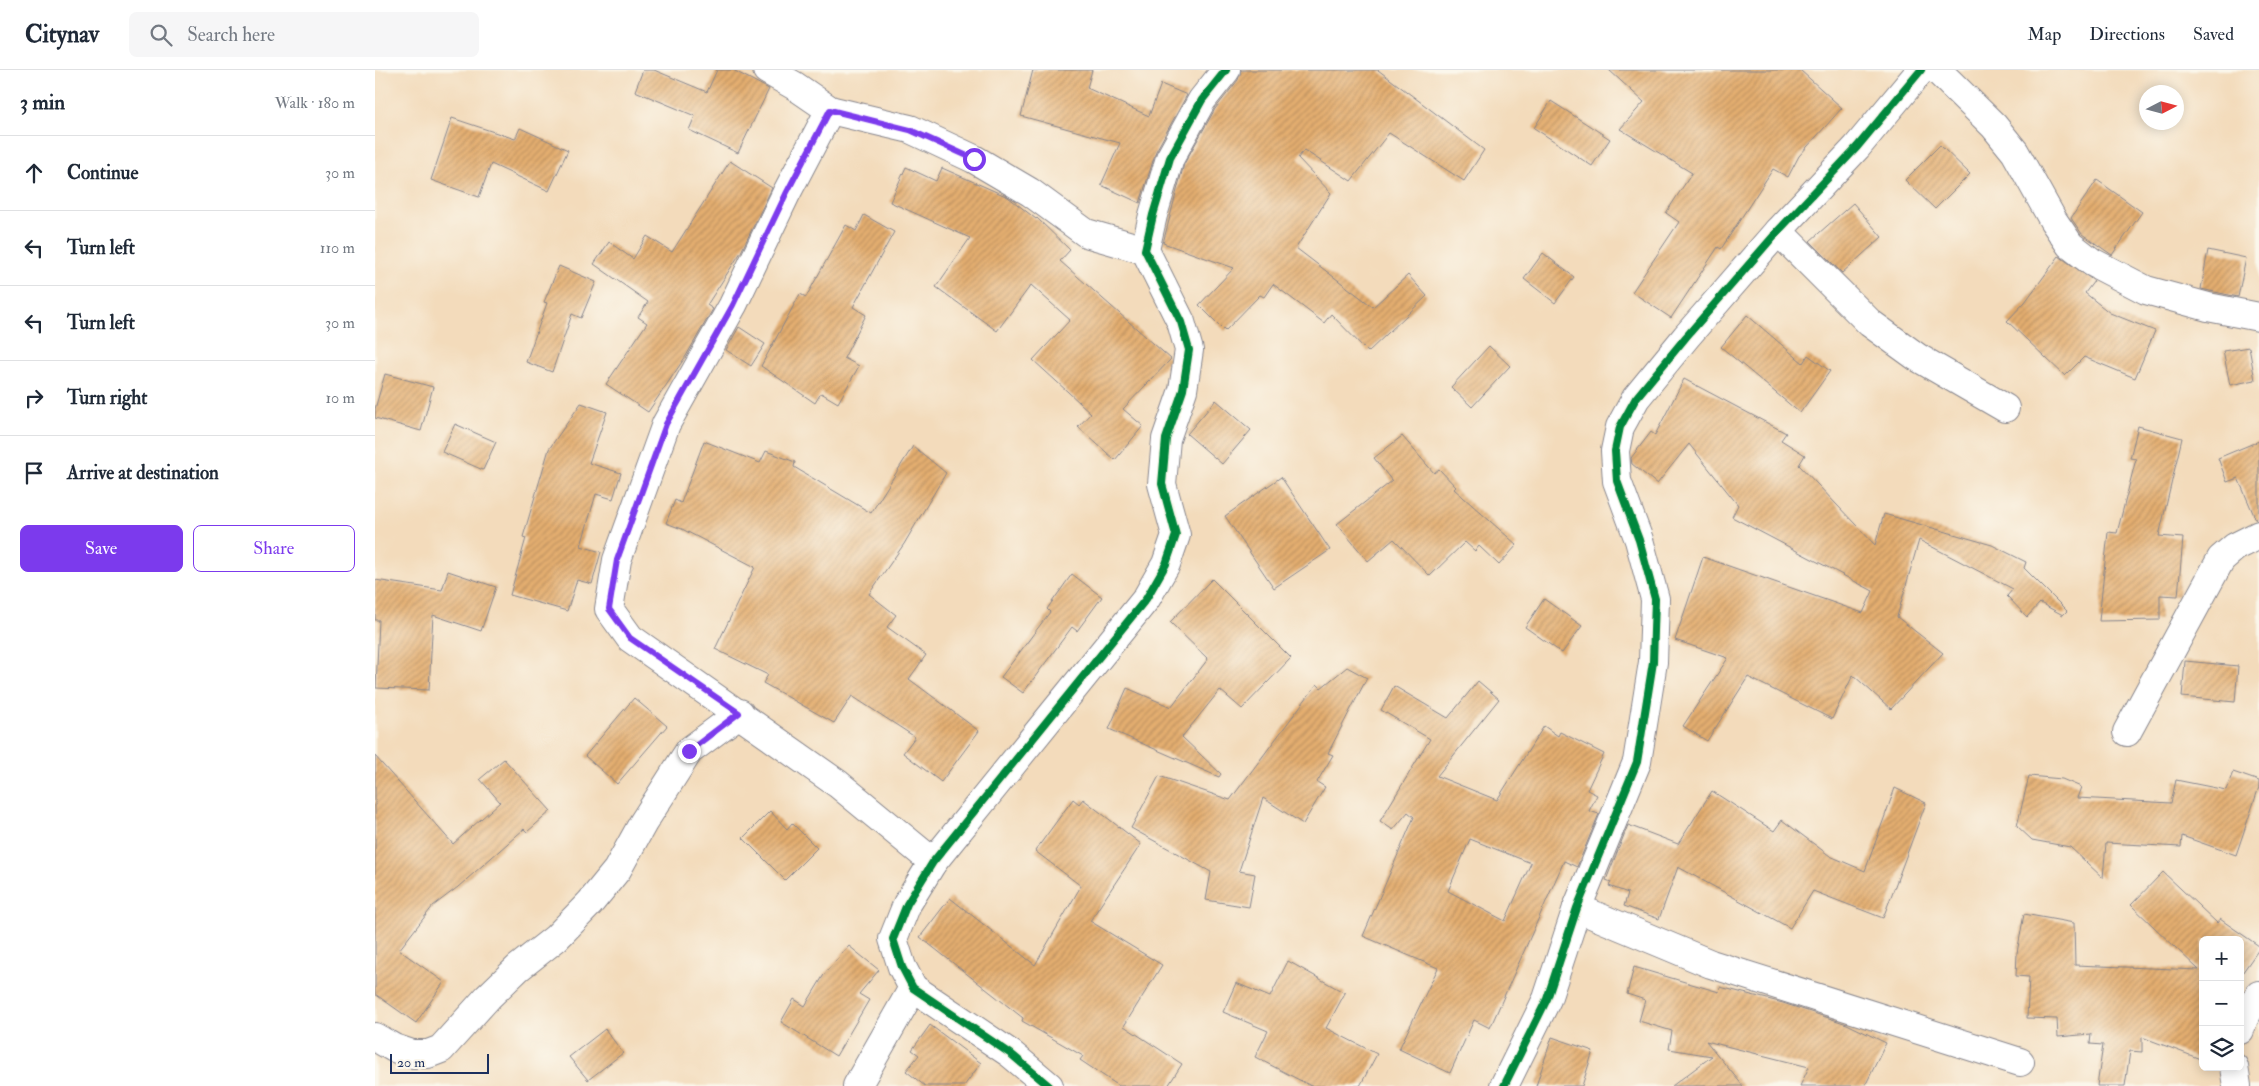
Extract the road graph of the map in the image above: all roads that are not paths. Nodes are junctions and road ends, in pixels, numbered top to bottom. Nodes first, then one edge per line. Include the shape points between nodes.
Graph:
1 (767, 70) edge
2 (1226, 70) edge
3 (1921, 70) edge
4 (1937, 70) edge
5 (830, 110) junction
6 (1778, 231) junction
7 (1145, 250) junction
8 (2259, 317) edge
9 (2005, 408) dead end
10 (2259, 535) edge
11 (739, 713) junction
12 (2127, 732) dead end
13 (933, 862) junction
14 (1577, 908) junction
15 (913, 988) junction
16 (2259, 995) edge
17 (2241, 1026) edge
18 (375, 1037) edge
19 (2020, 1062) dead end
20 (2235, 1071) edge
21 (857, 1086) edge
22 (1049, 1086) edge
23 (1504, 1086) edge
24 (2237, 1086) edge

1 - 5 street
2 - 7 street via 1202,100 1170,158
3 - 6 street via 1857,147
4 - 8 street via 1994,126 2015,152 2070,245 2146,290
5 - 7 street via 910,130 974,159 1030,192 1086,233
5 - 11 street via 733,305 666,424 617,560 609,609 630,638
6 - 9 street via 1870,324
6 - 14 street via 1636,398 1620,428 1615,451 1617,481 1639,540 1655,598 1653,662 1637,762
7 - 13 street via 1181,322 1189,350 1183,390 1166,439 1162,484 1176,535 1167,564 1146,599
10 - 12 street via 2235,547 2221,559
11 - 13 street via 839,784
11 - 18 street via 689,751 617,870 590,903 556,938 488,997 441,1049 428,1054 412,1054
13 - 15 street via 907,904 893,939 901,967
14 - 19 street via 1711,964
14 - 23 street via 1547,998
15 - 21 street
15 - 22 street via 1011,1054
16 - 17 street
20 - 24 street

